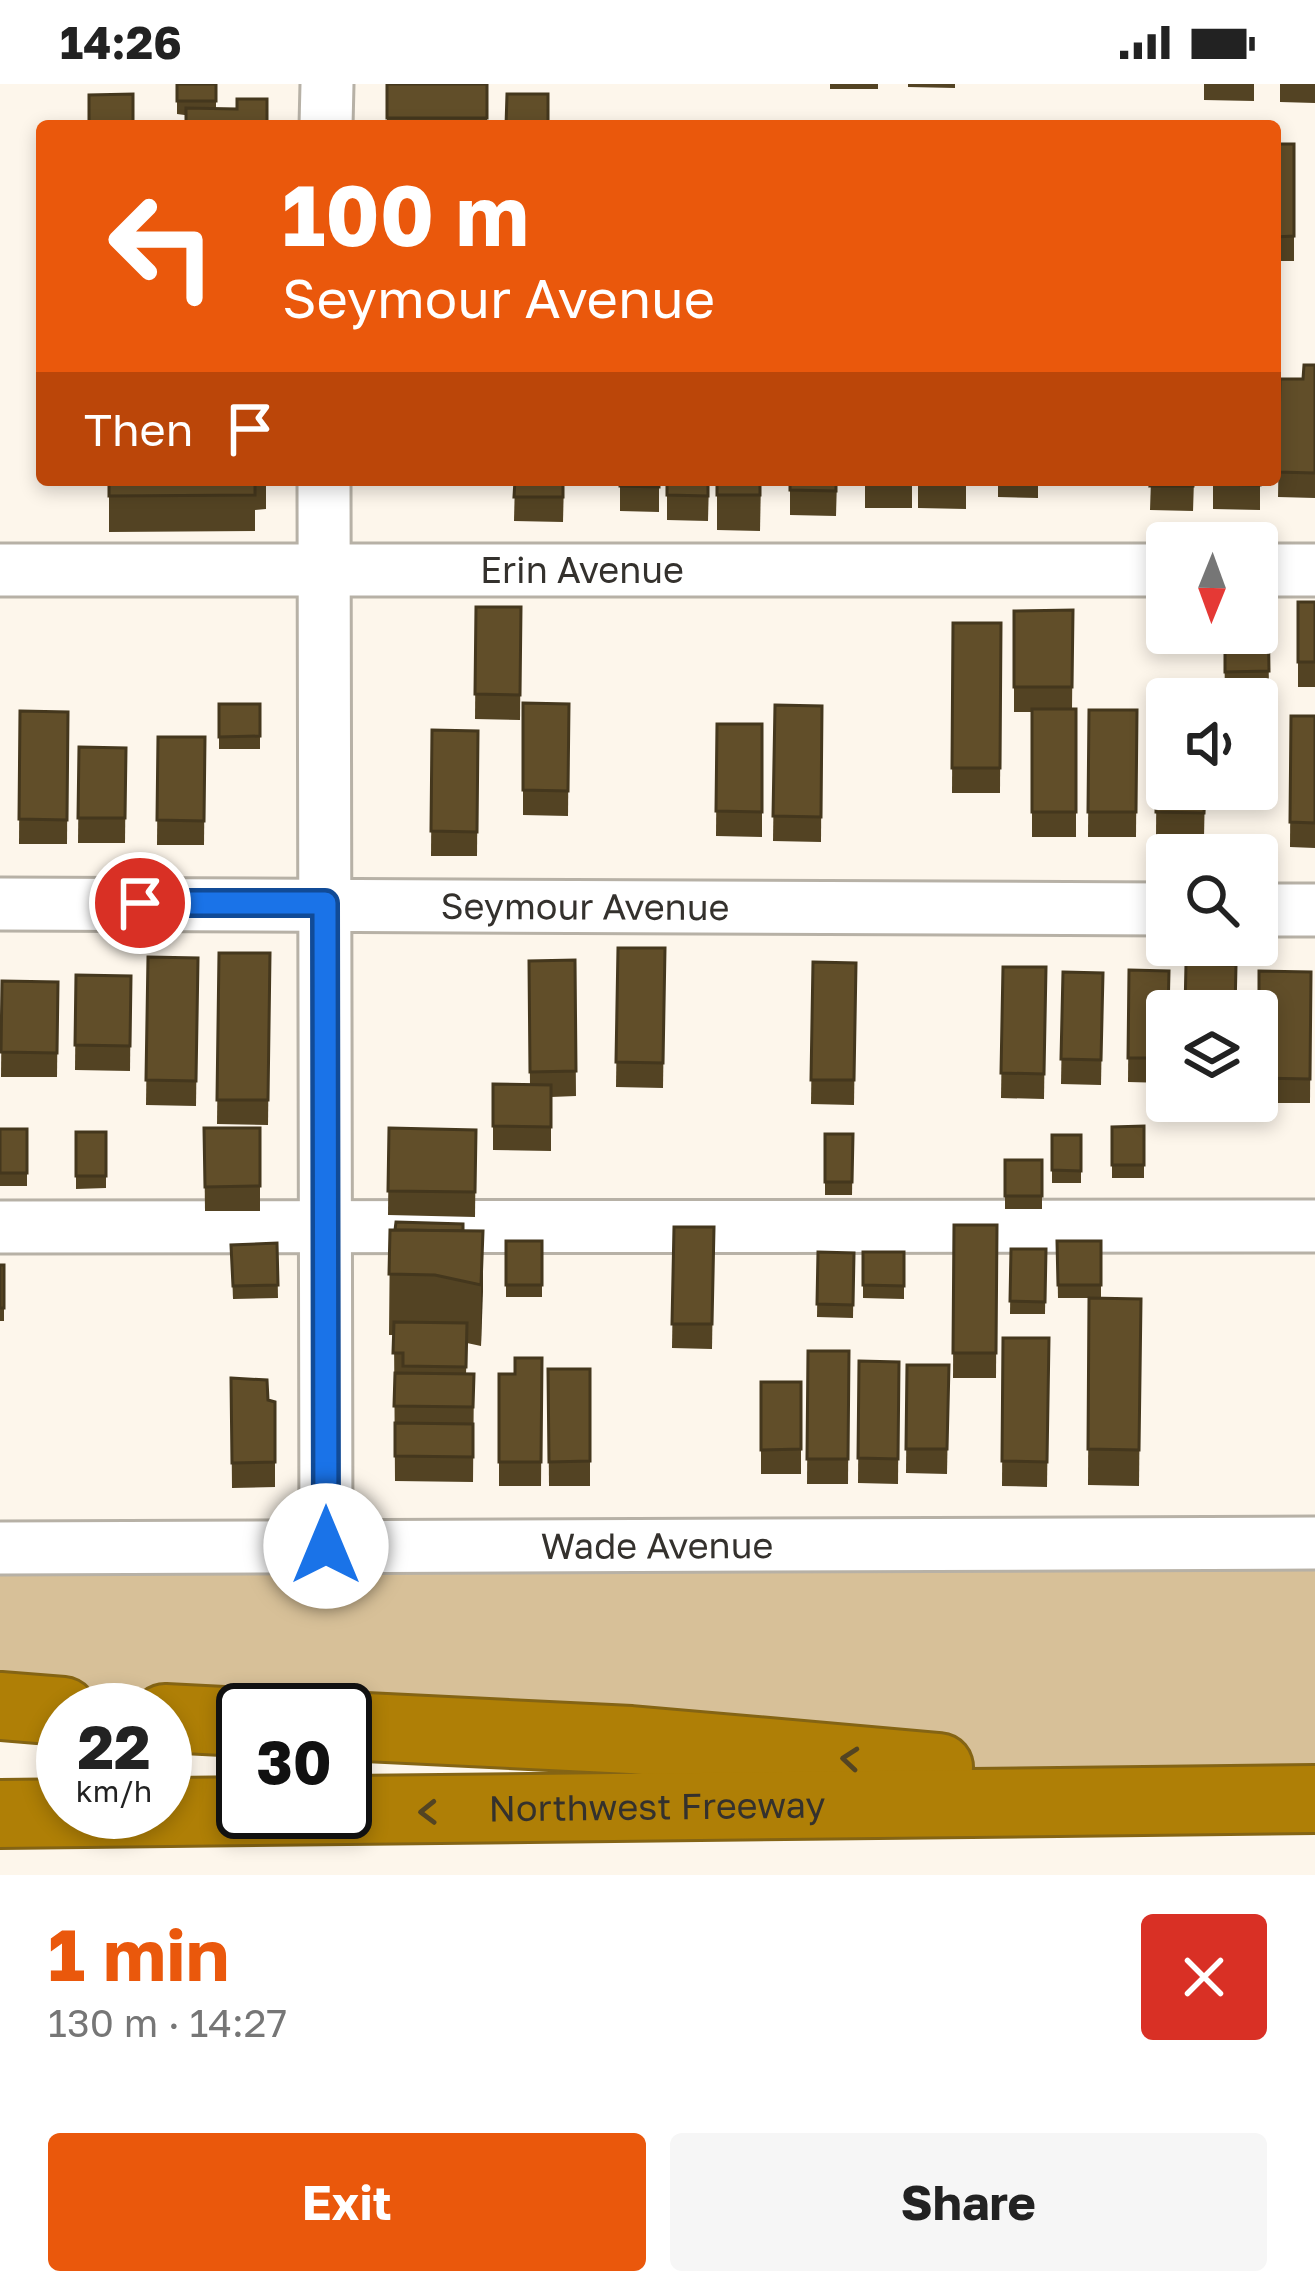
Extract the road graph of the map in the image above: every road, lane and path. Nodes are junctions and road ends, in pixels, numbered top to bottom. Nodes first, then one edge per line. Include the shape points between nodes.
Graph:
1 (327, 84) edge
2 (326, 120) edge
3 (324, 486) edge
4 (324, 566) junction
5 (0, 570) edge
6 (1146, 570) edge
7 (1278, 570) edge
8 (1315, 571) edge
9 (325, 903) junction
10 (0, 904) edge
11 (1146, 909) edge
12 (1278, 910) edge
13 (1315, 910) edge
14 (326, 1223) junction
15 (1315, 1226) edge
16 (0, 1227) edge
17 (1315, 1544) edge
18 (326, 1546) junction
19 (0, 1549) edge
20 (0, 1706) edge
21 (36, 1709) edge
22 (372, 1727) edge
23 (1308, 1799) edge
24 (0, 1814) edge

1 - 2 street
3 - 4 street
4 - 5 street, Erin Avenue
4 - 6 street, Erin Avenue
4 - 9 street
7 - 8 street
9 - 10 street, Seymour Avenue
9 - 11 street, Seymour Avenue
9 - 14 street
12 - 13 street
14 - 15 street
14 - 16 street
14 - 18 street
17 - 18 street, Wade Avenue
18 - 19 street, Wade Avenue
20 - 21 highway
23 -> 22 highway via 631,1740
23 -> 24 highway, Northwest Freeway

